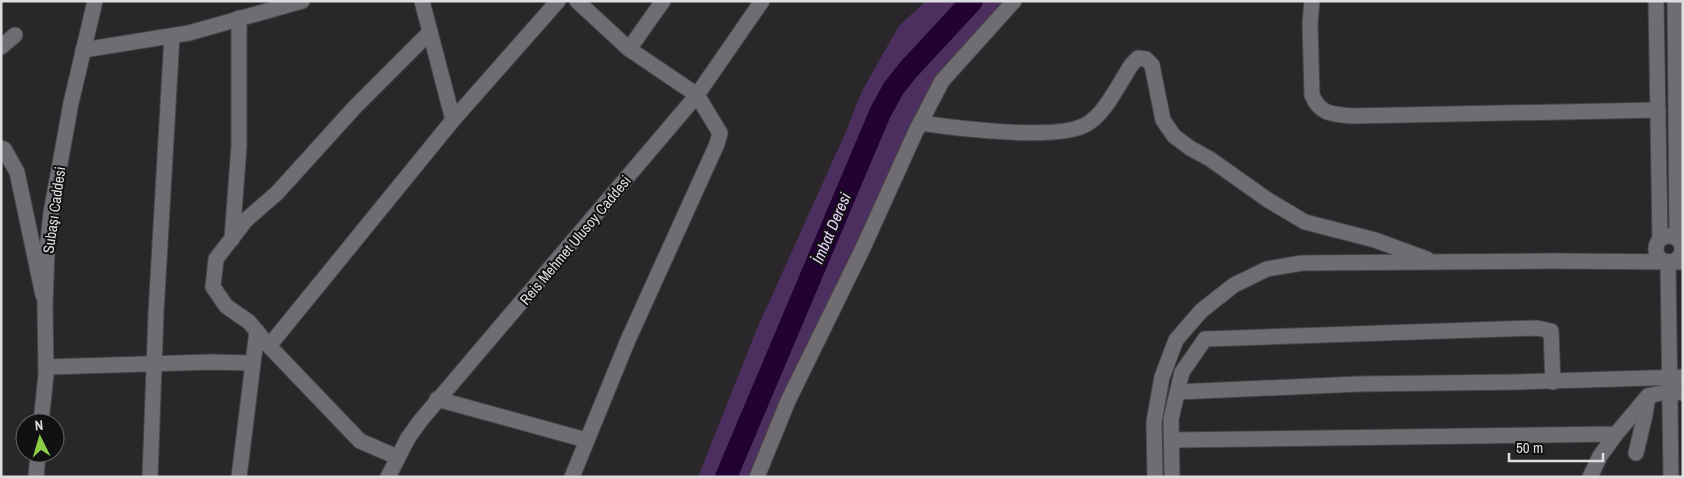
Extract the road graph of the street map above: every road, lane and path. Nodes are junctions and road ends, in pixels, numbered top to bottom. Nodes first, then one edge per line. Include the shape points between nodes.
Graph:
1 (94, 1) edge
2 (302, 1) edge
3 (422, 1) edge
4 (558, 1) edge
5 (577, 1) edge
6 (663, 1) edge
7 (762, 1) edge
8 (1014, 1) edge
9 (1312, 1) edge
10 (1656, 1) edge
11 (1674, 1) edge
12 (239, 18) junction
13 (430, 32) junction
14 (15, 36) dead end
15 (172, 36) junction
16 (1, 47) edge
17 (83, 50) junction
18 (629, 50) junction
19 (697, 95) junction
20 (1658, 110) junction
21 (453, 120) junction
22 (920, 123) junction
23 (1, 148) edge
24 (1680, 238) edge
25 (232, 239) junction
26 (1660, 239) junction
27 (1676, 262) edge
28 (1438, 263) junction
29 (45, 304) junction
30 (1676, 324) edge
31 (257, 332) junction
32 (269, 346) junction
33 (252, 363) junction
34 (155, 364) junction
35 (46, 366) junction
36 (1642, 378) junction
37 (1553, 382) junction
38 (1677, 385) edge
39 (1178, 392) junction
40 (1648, 396) junction
41 (438, 399) junction
42 (42, 413) edge
43 (1616, 434) junction
44 (586, 440) junction
45 (1172, 440) junction
46 (1636, 453) dead end
47 (397, 457) junction
48 (37, 463) edge
49 (36, 477) edge
50 (150, 477) edge
51 (239, 477) edge
52 (388, 477) edge
53 (572, 477) edge
54 (757, 477) edge
55 (1155, 477) edge
56 (1172, 477) edge
57 (1590, 477) edge
58 (1671, 477) edge

1 - 17 street, Subaşı Caddesi
2 - 12 street
3 - 13 street
4 - 21 street
5 - 18 street
6 - 18 street
7 - 19 street, Reis Mehmet Ulusoy Caddesi
8 - 22 street via 942,81
9 - 20 street via 1312,95 1316,106 1329,114
10 - 20 street
11 - 24 street
12 - 15 street
12 - 25 street via 239,146
13 - 21 street
13 - 25 street via 354,108 277,193 246,220
14 - 16 street
15 - 17 street
15 - 34 street
17 - 29 street, Subaşı Caddesi via 51,213
18 - 19 street
19 - 41 street, Reis Mehmet Ulusoy Caddesi
19 - 44 street via 720,133 717,144
20 - 26 street
21 - 32 street
22 - 28 street via 1039,133 1070,130 1099,115 1132,64 1138,58 1146,59 1152,65 1163,120 1174,136 1190,148 1305,222 1375,240
22 - 54 street via 788,401
23 - 29 street via 17,172
24 - 26 street via 1669,236
24 - 27 street via 1682,253
25 - 31 street via 216,259 213,287 226,306 249,322
26 - 27 street via 1656,246 1660,259
27 - 28 street
27 - 30 street
28 - 55 street via 1302,263 1267,269 1234,285 1200,311 1176,340 1162,377 1154,422
29 - 35 street, Subaşı Caddesi
30 - 38 street
31 - 32 street
31 - 33 street
32 - 47 street via 360,441
33 - 34 street
33 - 51 street
34 - 35 street
34 - 50 street
35 - 42 street, Subaşı Caddesi
36 - 37 street
36 - 38 street
36 - 40 street via 1648,386
37 - 39 street via 1358,384
37 - 39 street via 1551,331 1537,328 1205,339 1182,372
38 - 40 street
38 - 58 street
39 - 45 street via 1171,419
40 - 43 street
40 - 46 street
41 - 44 street
41 - 47 street, Reis Mehmet Ulusoy Caddesi
43 - 45 street
43 - 57 street
44 - 53 street
45 - 56 street
47 - 52 street, Reis Mehmet Ulusoy Caddesi
48 - 49 street

